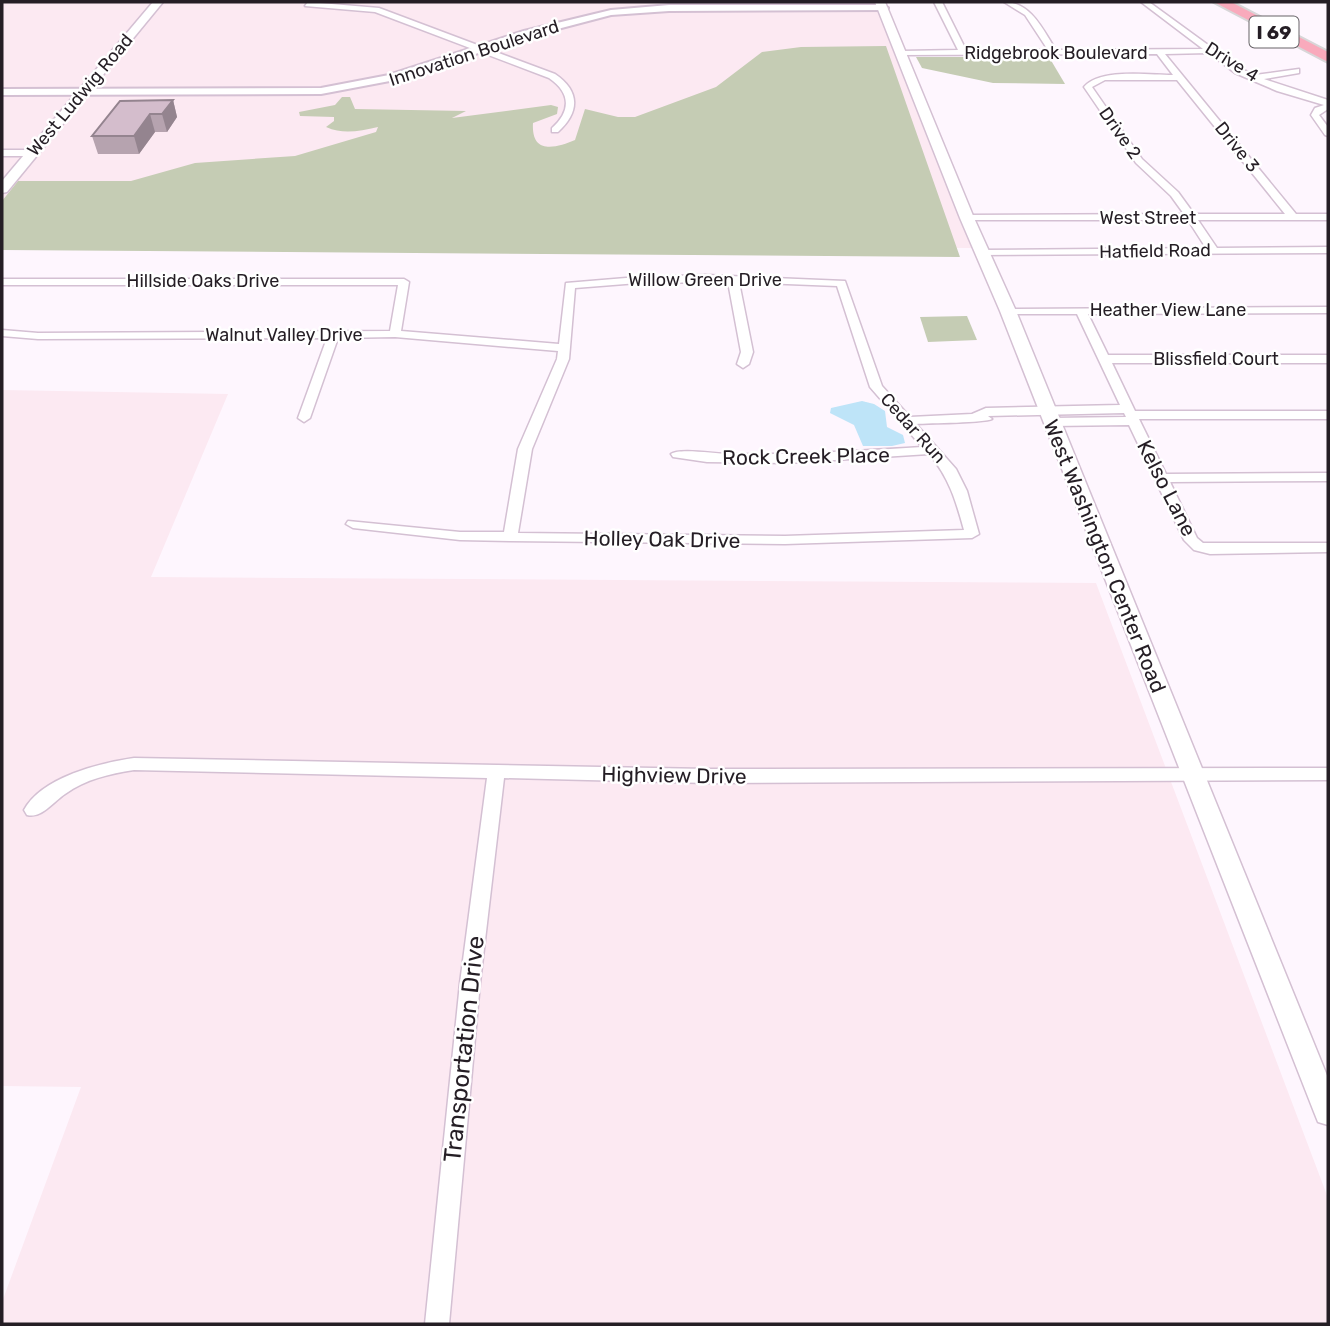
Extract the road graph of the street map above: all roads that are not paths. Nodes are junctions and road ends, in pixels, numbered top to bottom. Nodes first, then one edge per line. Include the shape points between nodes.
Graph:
1 (158, 2) edge
2 (938, 2) edge
3 (1008, 2) edge
4 (1145, 2) edge
5 (1221, 2) edge
6 (1241, 2) edge
7 (307, 4) dead end
8 (881, 5) edge
9 (1328, 48) edge
10 (483, 50) junction
11 (1211, 51) junction
12 (902, 53) junction
13 (963, 53) junction
14 (1054, 53) junction
15 (1160, 53) junction
16 (1328, 58) edge
17 (1296, 71) dead end
18 (1180, 77) junction
19 (1254, 78) junction
20 (2, 94) edge
21 (82, 94) junction
22 (1328, 105) edge
23 (555, 130) dead end
24 (1328, 133) edge
25 (2, 153) edge
26 (33, 153) junction
27 (2, 189) edge
28 (1293, 217) junction
29 (1328, 217) edge
30 (967, 218) junction
31 (1191, 218) junction
32 (1213, 250) junction
33 (1328, 250) edge
34 (982, 253) junction
35 (733, 279) junction
36 (6, 282) edge
37 (841, 283) joint
38 (2, 294) edge
39 (1328, 310) edge
40 (1008, 311) junction
41 (1081, 311) junction
42 (2, 333) edge
43 (395, 334) junction
44 (333, 336) junction
45 (565, 348) junction
46 (1104, 359) junction
47 (1328, 359) edge
48 (743, 364) dead end
49 (1131, 415) junction
50 (1328, 415) edge
51 (1048, 417) junction
52 (304, 418) dead end
53 (908, 421) junction
54 (933, 450) junction
55 (678, 454) dead end
56 (1328, 477) edge
57 (1161, 478) junction
58 (353, 524) dead end
59 (972, 534) joint
60 (510, 537) junction
61 (1328, 548) edge
62 (496, 774) junction
63 (1195, 774) junction
64 (1328, 774) edge
65 (33, 810) dead end
66 (1328, 1112) edge
67 (436, 1324) edge

1 - 21 main road, West Ludwig Road
2 - 13 street
3 - 14 street via 1028,13
4 - 11 street, Drive 4
5 - 16 highway, I 69
6 - 9 highway, I 69
7 - 10 street via 376,10
8 - 10 street, Innovation Boulevard via 619,11
8 - 12 main road, West Washington Center Road
10 - 21 street, Innovation Boulevard via 359,87
10 - 23 street via 566,84 571,97 569,116
11 - 15 street, Ridgebrook Boulevard
11 - 19 street, Drive 4
12 - 13 street, Ridgebrook Boulevard
12 - 30 main road, West Washington Center Road
13 - 14 street, Ridgebrook Boulevard
14 - 15 street, Ridgebrook Boulevard
15 - 18 street, Drive 3
17 - 19 street
18 - 28 street, Drive 3
18 - 31 street, Drive 2 via 1105,78 1088,87 1139,161 1175,194
19 - 22 street, Drive 4
20 - 21 street, Innovation Boulevard
21 - 26 main road, West Ludwig Road
22 - 24 street, Drive 4 via 1314,115
25 - 26 street
26 - 27 main road, West Ludwig Road
28 - 29 street, West Street
28 - 31 street, West Street
30 - 31 street, West Street
30 - 34 main road, West Washington Center Road
31 - 32 street, Drive 2
32 - 33 street, Hatfield Road
32 - 34 street, Hatfield Road
34 - 40 main road, West Washington Center Road
35 - 37 street, Willow Green Drive
35 - 45 street, Willow Green Drive via 570,285
35 - 48 street via 747,352
36 - 38 street
36 - 43 street, Hillside Oaks Drive via 404,282
37 - 53 street, Cedar Run via 876,387
39 - 41 street, Heather View Lane
40 - 41 street, Heather View Lane
40 - 51 main road, West Washington Center Road
41 - 46 street, Kelso Lane
42 - 44 street, Walnut Valley Drive
43 - 44 street, Walnut Valley Drive
43 - 45 street, Walnut Valley Drive
44 - 52 street
45 - 60 street via 526,449
46 - 47 street, Blissfield Court
46 - 49 street, Kelso Lane
49 - 50 street
49 - 51 street
49 - 57 street, Kelso Lane
51 - 53 street
51 - 63 main road, West Washington Center Road
53 - 54 street, Cedar Run
54 - 55 street, Rock Creek Place via 788,459
54 - 59 street, Cedar Run via 960,491
56 - 57 street
57 - 61 street, Kelso Lane via 1191,540 1199,547
58 - 60 street, Holley Oak Drive
59 - 60 street, Holley Oak Drive via 785,540
62 - 63 street, Highview Drive
62 - 65 street, Highview Drive via 134,764 76,778
62 - 67 street, Transportation Drive
63 - 64 street, Highview Drive
63 - 66 main road, West Washington Center Road

